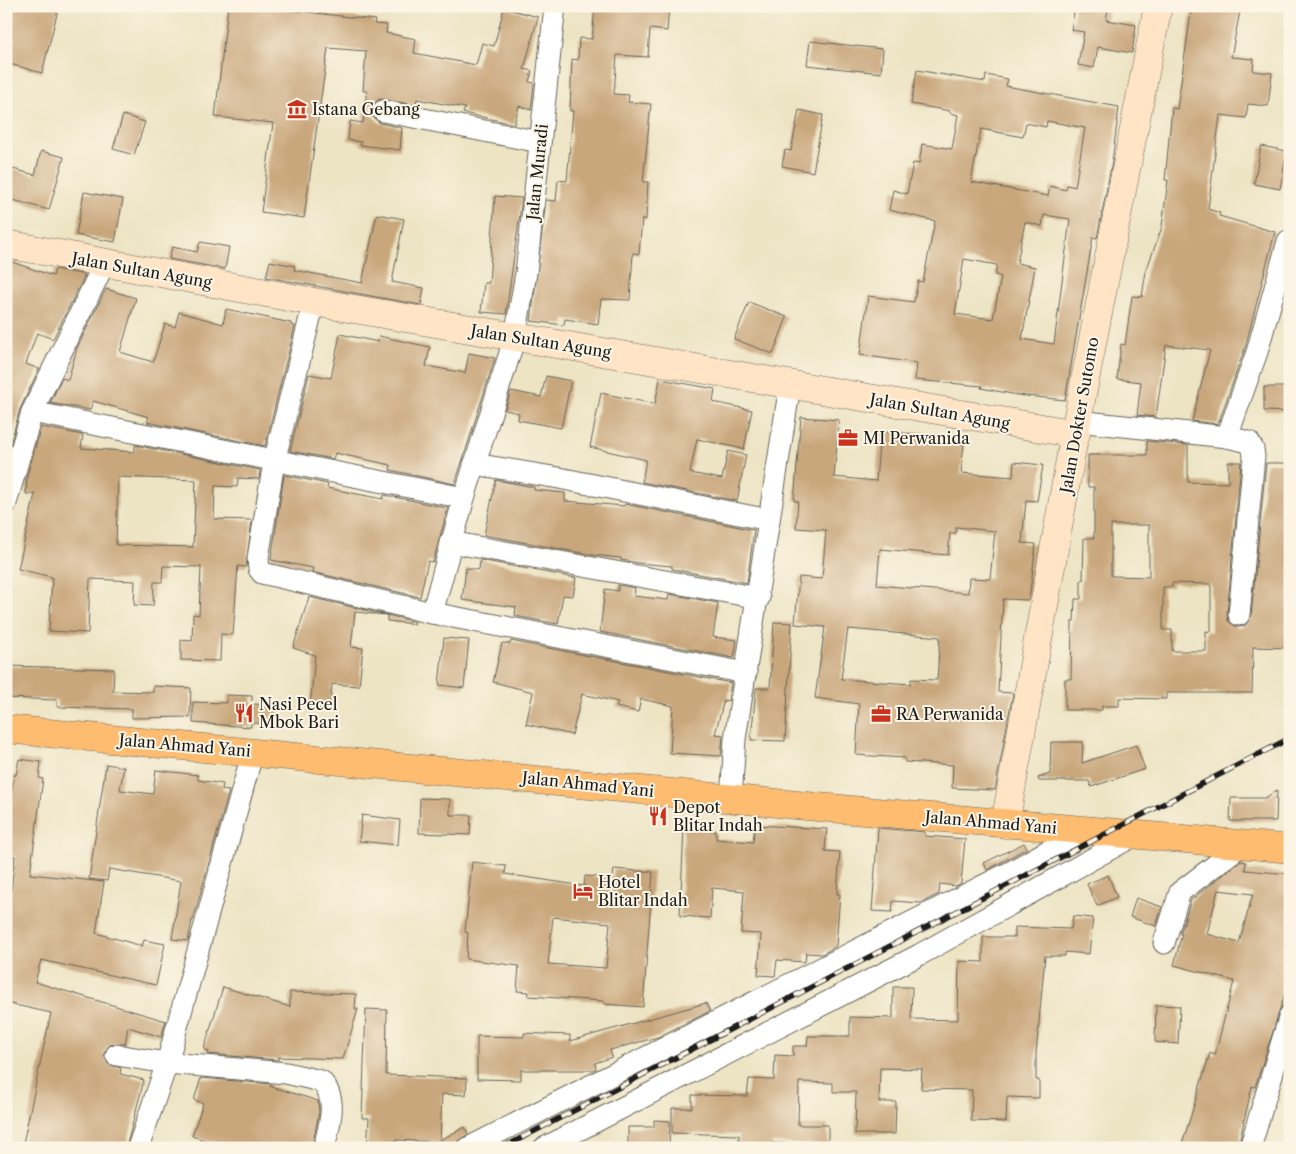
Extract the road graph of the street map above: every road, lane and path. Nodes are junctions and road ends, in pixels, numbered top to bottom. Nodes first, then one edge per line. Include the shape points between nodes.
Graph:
1 (555, 6) edge
2 (1158, 6) edge
3 (383, 111) dead end
4 (540, 142) junction
5 (1288, 241) dead end
6 (6, 244) edge
7 (104, 264) junction
8 (314, 302) junction
9 (515, 337) junction
10 (790, 385) junction
11 (32, 412) junction
12 (1077, 428) junction
13 (1227, 437) junction
14 (274, 462) junction
15 (474, 464) junction
16 (464, 498) junction
17 (6, 503) edge
18 (769, 520) junction
19 (450, 542) junction
20 (758, 598) junction
21 (432, 613) junction
22 (1239, 615) dead end
23 (746, 673) junction
24 (6, 729) edge
25 (253, 751) junction
26 (731, 799) junction
27 (1007, 812) junction
28 (1084, 830) junction
29 (1137, 834) junction
30 (1243, 844) junction
31 (1290, 849) edge
32 (1164, 943) dead end
33 (1290, 1015) edge
34 (116, 1055) dead end
35 (167, 1063) junction
36 (138, 1148) edge
37 (324, 1148) edge
38 (468, 1148) edge
39 (544, 1148) edge
40 (1250, 1148) edge

1 - 4 street, Jalan Muradi
2 - 12 main road, Jalan Dokter Sutomo
3 - 4 street
4 - 9 street, Jalan Muradi via 526,273
5 - 13 street
6 - 7 main road, Jalan Sultan Agung
7 - 8 main road, Jalan Sultan Agung
7 - 11 street
8 - 9 main road, Jalan Sultan Agung
8 - 14 street
9 - 10 main road, Jalan Sultan Agung
9 - 15 street, Jalan Muradi
10 - 12 main road, Jalan Sultan Agung
10 - 18 street
11 - 14 street
11 - 17 street
12 - 13 street, Jalan Sultan Agung
12 - 27 main road, Jalan Dokter Sutomo
13 - 22 street, Jalan Sultan Agung via 1249,442 1254,456
14 - 16 street
14 - 21 street via 258,558 262,573
15 - 16 street, Jalan Muradi
15 - 18 street
16 - 19 street, Jalan Muradi
18 - 20 street
19 - 20 street
19 - 21 street, Jalan Muradi
20 - 23 street
21 - 23 street
23 - 26 street via 735,739
24 - 25 main road, Jalan Ahmad Yani
25 - 26 main road, Jalan Ahmad Yani
25 - 35 street
26 - 27 main road, Jalan Ahmad Yani
27 - 28 main road, Jalan Ahmad Yani
28 - 29 main road, Jalan Ahmad Yani
28 - 38 street via 1014,870
29 - 30 main road, Jalan Ahmad Yani
29 - 39 street via 919,955
30 - 31 main road, Jalan Ahmad Yani
30 - 32 street via 1180,892
33 - 40 street
34 - 35 street
35 - 36 street
35 - 37 street via 286,1073 321,1081 331,1095 332,1111

